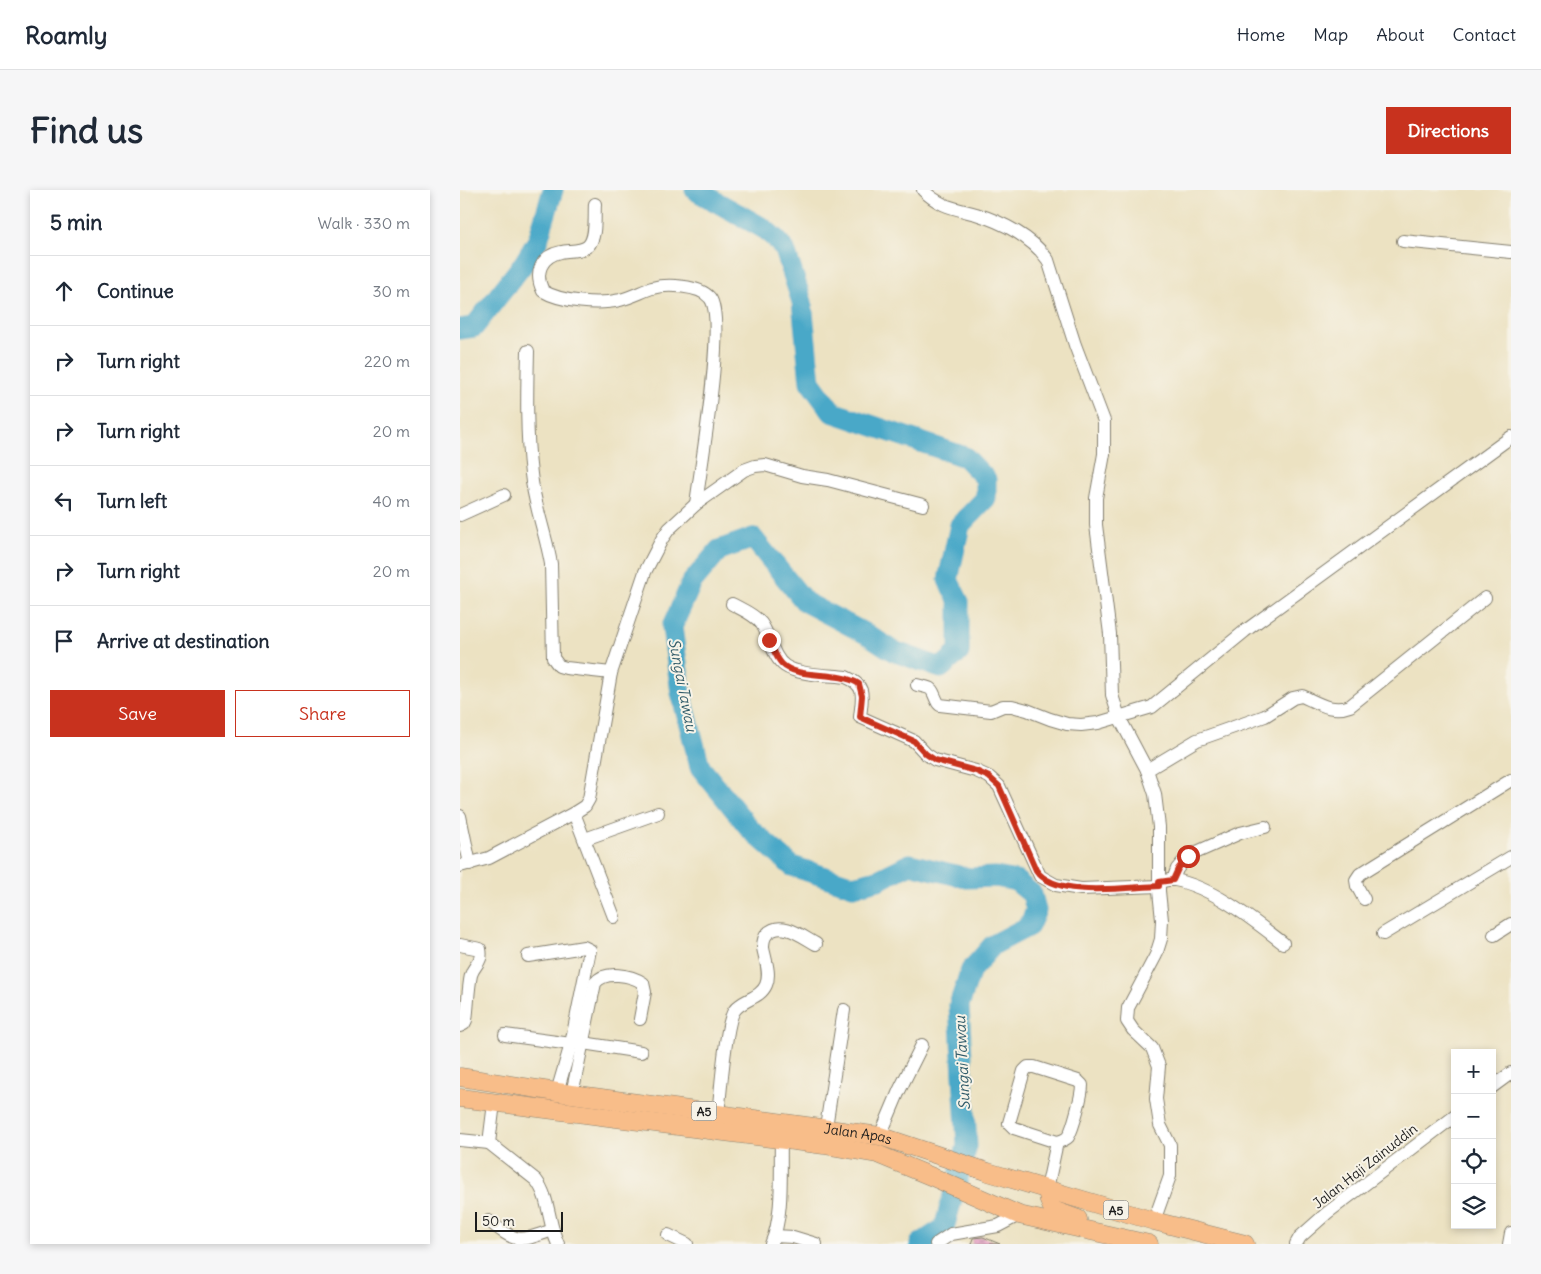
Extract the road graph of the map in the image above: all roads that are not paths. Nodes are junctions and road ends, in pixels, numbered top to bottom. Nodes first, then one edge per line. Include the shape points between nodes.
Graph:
1 (923, 190) edge
2 (595, 204) dead end
3 (1403, 241) dead end
4 (1511, 252) edge
5 (528, 351) dead end
6 (1511, 438) edge
7 (504, 495) dead end
8 (696, 504) junction
9 (924, 504) dead end
10 (460, 515) edge
11 (1485, 598) dead end
12 (732, 604) dead end
13 (611, 673) junction
14 (917, 685) dead end
15 (1119, 717) junction
16 (1148, 770) junction
17 (1511, 780) edge
18 (574, 813) junction
19 (658, 813) dead end
20 (460, 816) edge
21 (1265, 827) dead end
22 (585, 839) junction
23 (1511, 857) edge
24 (465, 865) edge
25 (1173, 880) junction
26 (1159, 884) junction
27 (1364, 899) dead end
28 (614, 917) dead end
29 (1511, 924) edge
30 (1383, 934) dead end
31 (1494, 935) dead end
32 (816, 944) dead end
33 (1283, 944) dead end
34 (460, 945) edge
35 (528, 956) dead end
36 (466, 972) edge
37 (844, 1010) dead end
38 (640, 1019) dead end
39 (460, 1026) edge
40 (505, 1035) dead end
41 (577, 1044) junction
42 (922, 1045) dead end
43 (641, 1052) dead end
44 (1511, 1073) edge
45 (460, 1077) edge
46 (1496, 1085) edge
47 (565, 1093) junction
48 (460, 1098) edge
49 (494, 1103) junction
50 (718, 1113) junction
51 (738, 1115) junction
52 (1451, 1119) edge
53 (826, 1127) junction
54 (880, 1136) junction
55 (460, 1140) edge
56 (781, 1140) junction
57 (489, 1142) junction
58 (1057, 1142) junction
59 (1047, 1189) junction
60 (1019, 1215) junction
61 (489, 1221) dead end
62 (1154, 1221) junction
63 (552, 1230) junction
64 (1101, 1233) junction
65 (1511, 1233) edge
66 (668, 1235) dead end
67 (773, 1240) edge
68 (558, 1244) edge
69 (688, 1244) edge
70 (816, 1244) edge
71 (936, 1244) edge
72 (1149, 1244) edge
73 (1245, 1244) edge
74 (1296, 1244) edge
75 (1509, 1244) edge

1 - 15 street via 946,207 977,215 1016,232 1039,248 1048,260 1104,421 1104,454 1096,498 1097,546 1110,634 1112,695
2 - 8 street via 593,238 589,245 560,252 544,260 538,273 542,291 559,298 602,303 652,288 680,286 702,292 713,305 714,376
3 - 4 street
5 - 13 street via 531,474 551,564 553,658 559,666 566,668
6 - 15 street via 1245,631 1152,707
7 - 10 street
8 - 9 street via 744,470 764,465
8 - 13 street via 669,529 656,550 645,572
11 - 16 street via 1350,706 1330,709 1302,696 1293,698 1265,716 1197,740
12 - 26 street via 762,624 778,659 787,668 853,680 862,689 860,717 914,741 935,760 989,777 999,786 1040,876 1056,885 1081,889
13 - 18 street via 589,799
14 - 15 street via 930,688 940,705 991,711 1012,706 1074,724
15 - 16 street
16 - 26 street via 1159,827
17 - 27 street via 1360,874 1356,880
18 - 22 street
18 - 24 street via 489,858
19 - 22 street
20 - 24 street
21 - 25 street via 1240,833 1188,856
22 - 28 street
23 - 30 street
25 - 26 street
25 - 33 street via 1204,890 1249,917
26 - 62 street via 1160,939 1156,955 1128,1008 1127,1021 1152,1048 1156,1057 1160,1125 1170,1145 1170,1176
29 - 31 street
32 - 50 street via 783,928 765,936 767,984 762,993 738,1006 730,1021
34 - 36 street via 481,950 479,963
35 - 41 street via 584,947 590,950
36 - 39 street via 466,1020
37 - 53 street
38 - 41 street via 643,983 636,978 608,974 599,977
40 - 41 street
41 - 43 street
41 - 47 street
42 - 54 street
44 - 46 street
45 - 47 highway, Jalan Apas / A5
47 - 50 highway, Jalan Apas / A5
48 - 49 highway, Jalan Apas / A5
49 - 56 highway, Jalan Apas / A5
49 - 57 street
50 - 51 highway, Jalan Apas / A5
51 - 53 highway, Jalan Apas / A5
51 - 56 highway via 772,1128
52 - 74 street, Jalan Haji Zainuddin via 1327,1214
53 - 54 highway, Jalan Apas / A5
54 - 59 highway, Jalan Apas / A5
55 - 57 street
56 - 60 highway, Jalan Apas / A5 via 877,1154
56 - 67 street via 779,1216
57 - 63 street via 542,1188
58 - 58 street via 1014,1128 1009,1123 1024,1071 1028,1067 1078,1081 1082,1085 1069,1135 1064,1141
58 - 59 street
59 - 62 highway, Jalan Apas / A5
59 - 64 highway via 1053,1210 1098,1227
60 - 64 highway, Jalan Apas / A5
60 - 71 street via 998,1226 951,1234
61 - 63 street via 515,1240
62 - 73 highway, Jalan Apas / A5
63 - 68 street
64 - 72 highway, Jalan Apas / A5
65 - 75 street
66 - 69 street
67 - 70 street via 793,1237

